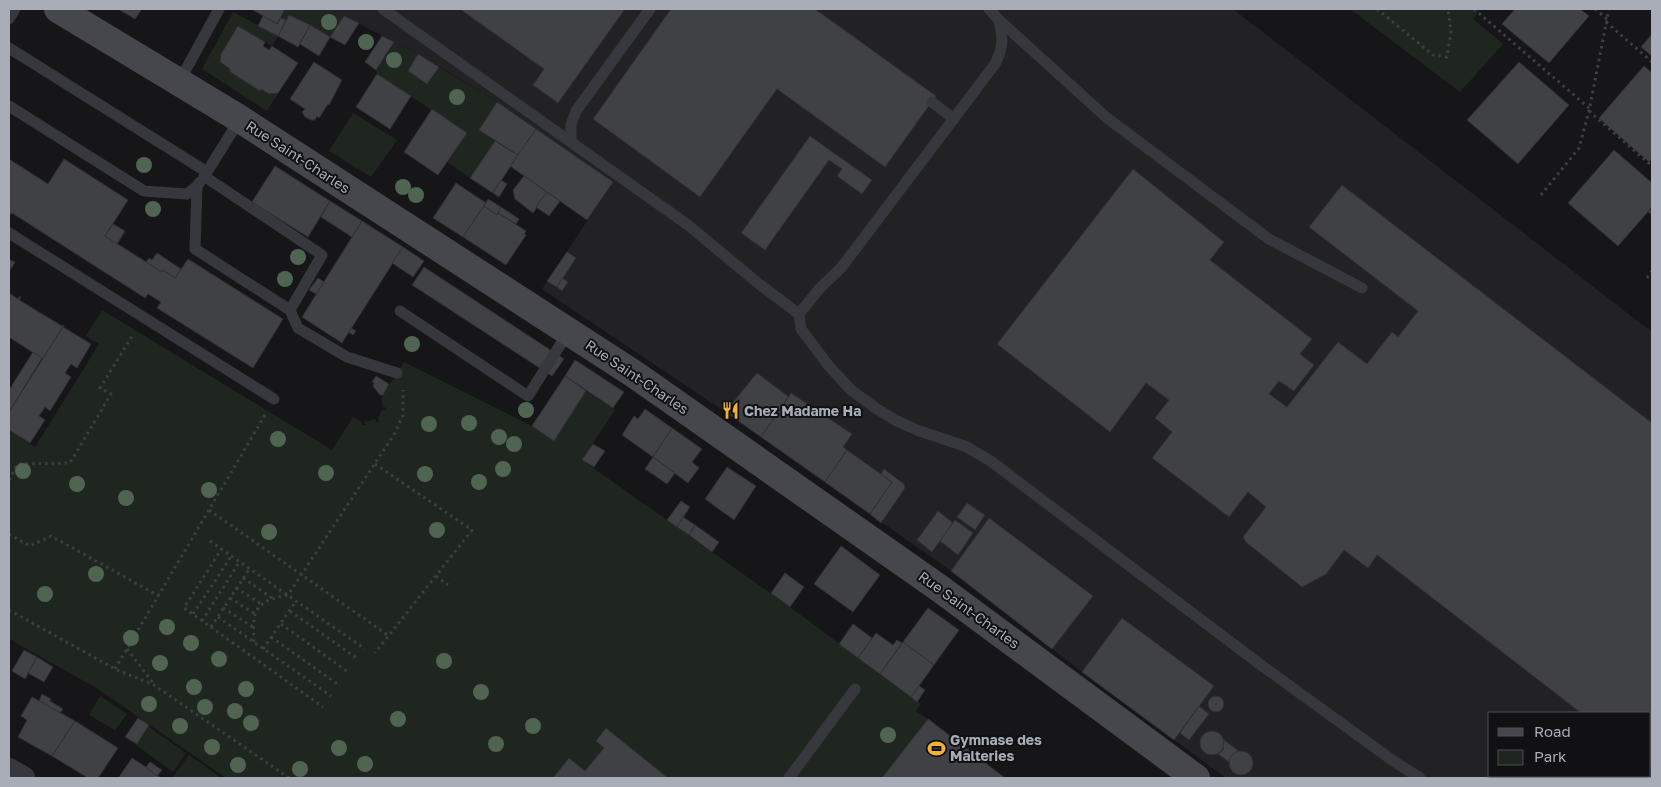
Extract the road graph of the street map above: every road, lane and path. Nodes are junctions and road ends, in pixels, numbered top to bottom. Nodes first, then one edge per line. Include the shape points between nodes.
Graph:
1 (15, 9) edge
2 (58, 9) edge
3 (219, 9) edge
4 (383, 9) edge
5 (650, 9) edge
6 (990, 9) edge
7 (1377, 9) edge
8 (1448, 9) edge
9 (1474, 9) edge
10 (1595, 9) edge
11 (1608, 9) edge
12 (9, 19) edge
13 (999, 20) junction
14 (1606, 20) junction
15 (9, 48) edge
16 (1652, 62) edge
17 (179, 82) junction
18 (932, 102) dead end
19 (9, 106) edge
20 (1589, 110) junction
21 (240, 119) junction
22 (954, 119) junction
23 (571, 142) junction
24 (1652, 166) edge
25 (203, 178) junction
26 (1541, 195) dead end
27 (9, 233) edge
28 (1652, 271) edge
29 (1647, 278) dead end
30 (1362, 288) dead end
31 (290, 310) junction
32 (400, 311) dead end
33 (799, 314) junction
34 (143, 317) junction
35 (569, 332) junction
36 (397, 373) joint
37 (274, 399) joint
38 (375, 464) junction
39 (9, 480) edge
40 (209, 510) junction
41 (9, 534) edge
42 (210, 540) dead end
43 (222, 548) junction
44 (232, 555) junction
45 (240, 561) junction
46 (250, 568) junction
47 (301, 575) junction
48 (436, 576) junction
49 (243, 578) junction
50 (448, 585) dead end
51 (236, 588) junction
52 (288, 595) junction
53 (159, 596) junction
54 (230, 598) junction
55 (272, 598) junction
56 (296, 601) junction
57 (261, 604) junction
58 (223, 608) junction
59 (9, 610) edge
60 (290, 611) junction
61 (193, 614) junction
62 (255, 614) junction
63 (218, 617) junction
64 (202, 621) junction
65 (280, 624) junction
66 (211, 627) junction
67 (253, 627) junction
68 (389, 636) junction
69 (271, 637) junction
70 (254, 642) junction
71 (127, 649) junction
72 (263, 649) junction
73 (364, 649) dead end
74 (375, 653) dead end
75 (358, 659) dead end
76 (114, 669) junction
77 (348, 672) dead end
78 (154, 685) junction
79 (339, 685) dead end
80 (855, 689) dead end
81 (331, 696) dead end
82 (323, 707) dead end
83 (9, 770) edge
84 (23, 778) edge
85 (289, 778) edge
86 (789, 778) edge
87 (1196, 778) edge
88 (1420, 778) edge

1 - 12 lane
2 - 17 street, Rue Saint-Charles
3 - 17 lane
4 - 23 lane
5 - 23 lane via 576,111 571,125
6 - 13 lane
7 - 8 path via 1433,54 1447,57 1451,31
9 - 20 path
10 - 14 path
11 - 14 path
13 - 22 lane via 1003,39 1001,52
13 - 30 lane via 1107,118 1269,238
14 - 16 path
14 - 20 path
15 - 25 lane
17 - 21 street, Rue Saint-Charles
18 - 22 lane
19 - 25 lane via 144,191 187,194
20 - 24 path
20 - 26 path via 1579,148
21 - 25 lane
21 - 35 street, Rue Saint-Charles
22 - 33 lane via 841,268
23 - 33 lane via 688,225
25 - 31 lane via 195,248
25 - 31 lane via 322,255
27 - 34 lane
28 - 29 path
31 - 36 lane via 298,328 347,357
32 - 35 lane via 528,396
33 - 88 lane via 801,329 811,344 851,390 895,420 967,447 992,462 1261,665
34 - 37 lane
34 - 39 path via 100,388 112,394 70,463 18,464
35 - 87 street, Rue Saint-Charles via 939,588
36 - 38 path via 403,392 403,415
37 - 40 path
38 - 47 path
38 - 48 path via 472,530
40 - 47 path
40 - 53 path
41 - 53 path via 30,546 51,536
42 - 43 path
43 - 44 path
43 - 61 path via 184,608
44 - 45 path
44 - 61 path
45 - 46 path
45 - 64 path
46 - 49 path
46 - 52 path
47 - 52 path
47 - 68 path
48 - 50 path
48 - 68 path
49 - 51 path
49 - 55 path
51 - 54 path
51 - 57 path
52 - 55 path
52 - 56 path
53 - 71 path
54 - 58 path
54 - 62 path
55 - 57 path
56 - 60 path
56 - 73 path
57 - 62 path
58 - 63 path
58 - 67 path
59 - 76 path
60 - 65 path
60 - 75 path
61 - 64 path
62 - 67 path
63 - 66 path
63 - 70 path
64 - 66 path
65 - 69 path
65 - 77 path
66 - 82 path
67 - 70 path
68 - 74 path
69 - 72 path
69 - 79 path
70 - 72 path
71 - 76 path
71 - 78 path
72 - 81 path
76 - 78 path
78 - 85 path
80 - 86 lane
83 - 84 street

